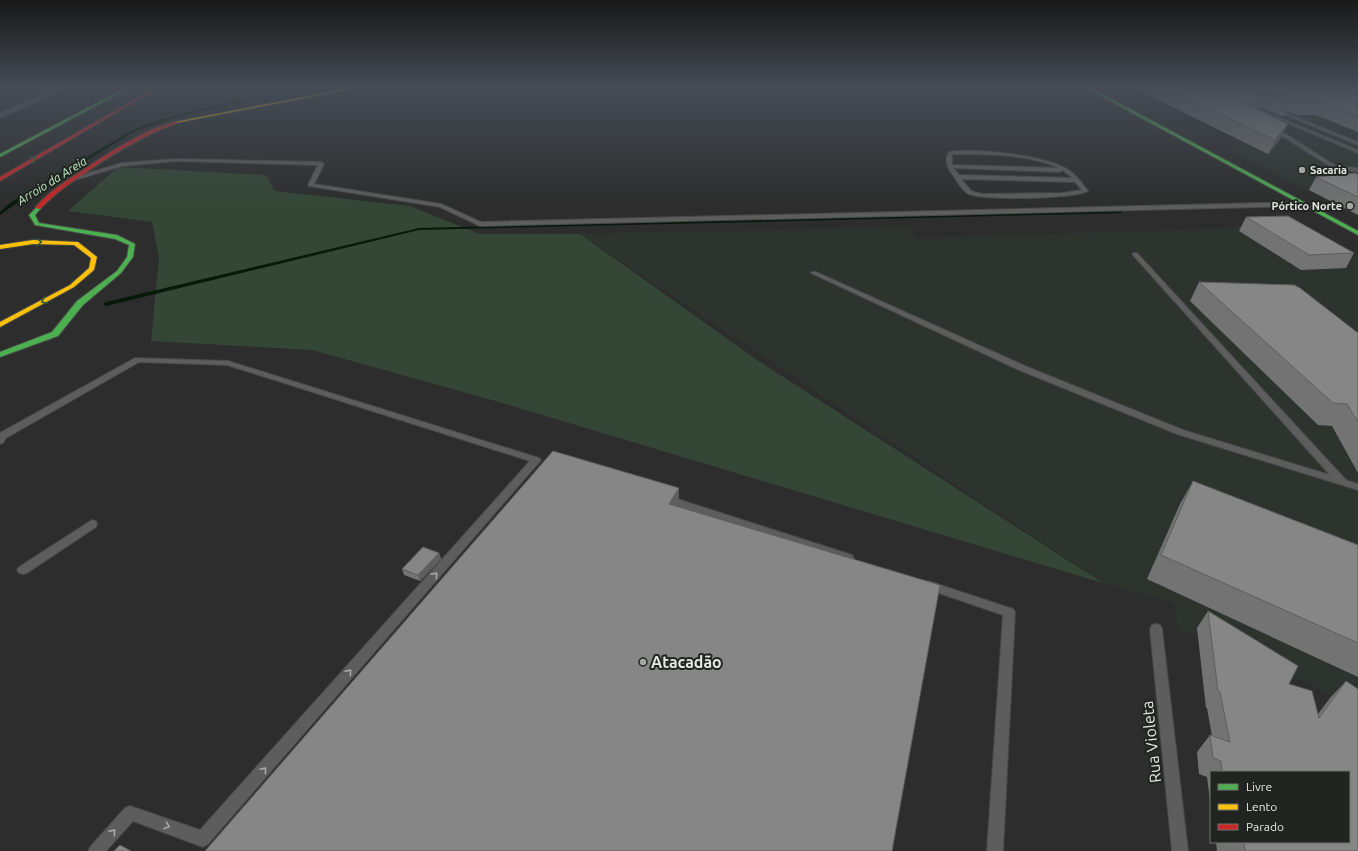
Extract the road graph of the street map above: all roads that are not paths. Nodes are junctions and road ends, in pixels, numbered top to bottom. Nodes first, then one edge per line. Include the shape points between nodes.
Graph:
1 (56, 127) edge
2 (90, 127) edge
3 (161, 127) edge
4 (1160, 127) edge
5 (1272, 127) edge
6 (1299, 127) edge
7 (1317, 127) edge
8 (1358, 144) edge
9 (1358, 152) edge
10 (0, 156) edge
11 (949, 166) junction
12 (1335, 167) junction
13 (1066, 170) junction
14 (1358, 170) edge
15 (1352, 176) edge
16 (957, 177) junction
17 (74, 178) junction
18 (0, 179) edge
19 (1077, 180) junction
20 (1304, 204) junction
21 (1358, 233) edge
22 (0, 247) edge
23 (1135, 254) dead end
24 (814, 273) dead end
25 (0, 325) edge
26 (0, 355) edge
27 (0, 441) edge
28 (536, 460) junction
29 (550, 465) edge
30 (1344, 484) junction
31 (1358, 487) edge
32 (654, 496) edge
33 (92, 524) dead end
34 (862, 563) edge
35 (23, 570) dead end
36 (921, 583) edge
37 (1156, 629) dead end
38 (96, 851) edge
39 (996, 851) edge
40 (1180, 851) edge

1 - 10 main road
18 -> 2 main road
3 - 17 main road via 120,146
4 - 20 main road
5 - 12 lane
6 - 9 lane
7 - 8 lane
11 - 13 lane
11 - 13 lane via 951,153 958,153 1042,160
11 - 16 lane
12 - 14 lane
12 - 15 lane
13 - 19 lane
16 - 19 lane
16 - 19 lane via 969,192 983,196 1062,195 1085,191
17 - 20 lane via 122,166 177,160 321,164 311,185 441,206 480,224
17 - 26 main road via 47,198 32,215 37,224 117,237 132,244 130,257 119,272 80,303 55,334
20 - 21 main road
22 -> 25 main road via 33,242 76,243 94,257 92,269 72,286
23 - 30 lane
24 - 30 lane via 1022,368 1180,432
27 - 28 lane via 2,436 138,360 228,363
28 - 29 lane
38 -> 28 lane via 130,813 203,839
30 - 31 lane
32 - 34 lane
33 - 35 lane
36 - 39 lane via 1009,612
37 - 40 lane, Rua Violeta

